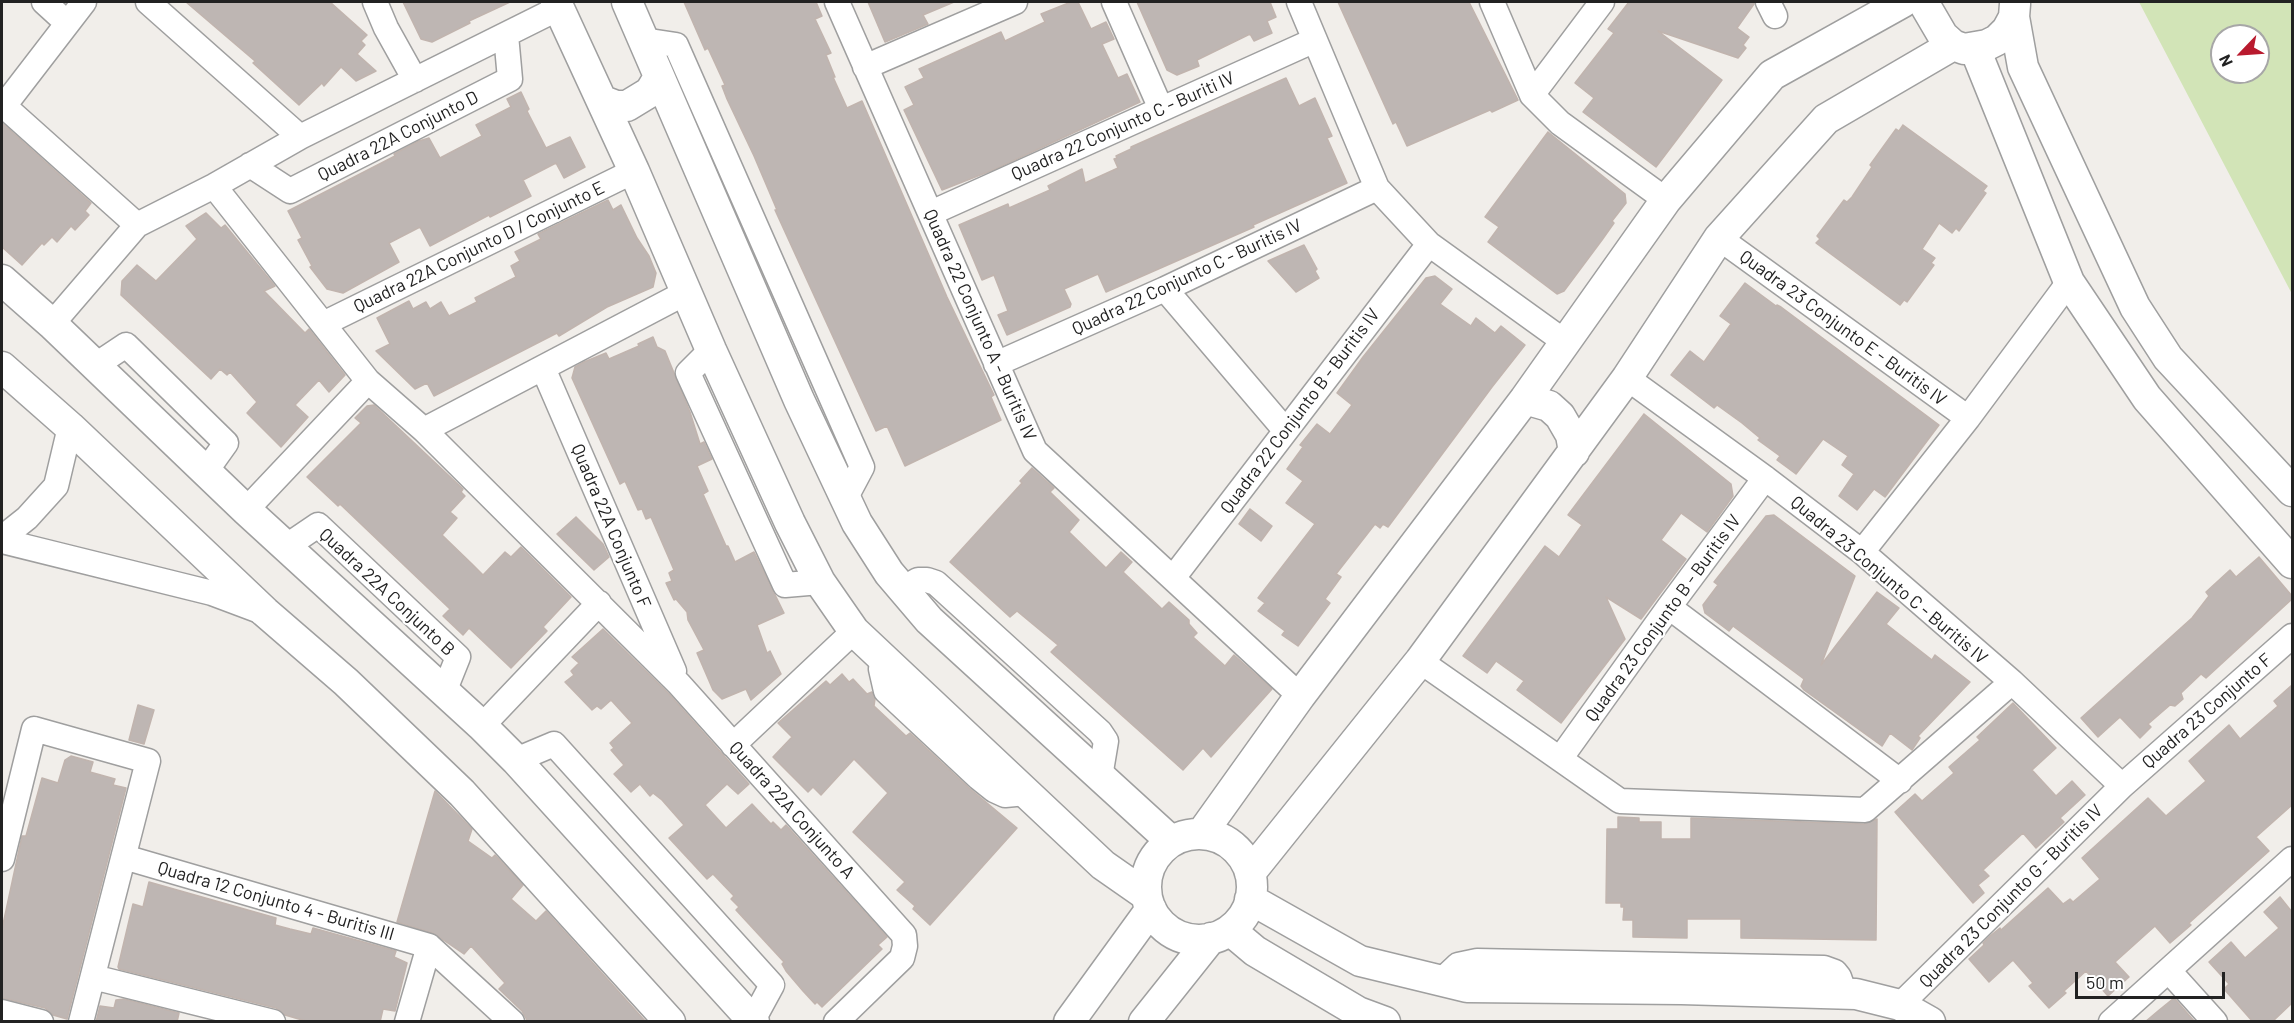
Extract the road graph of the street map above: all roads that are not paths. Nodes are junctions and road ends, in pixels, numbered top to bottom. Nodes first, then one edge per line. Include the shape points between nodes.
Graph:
1 (44, 2) edge
2 (84, 2) edge
3 (148, 2) edge
4 (355, 2) edge
5 (375, 2) edge
6 (627, 2) edge
7 (837, 2) edge
8 (1015, 2) edge
9 (1114, 2) edge
10 (1299, 2) edge
11 (1492, 2) edge
12 (1602, 2) edge
13 (1903, 2) edge
14 (1926, 2) edge
15 (557, 5) edge
16 (2014, 9) edge
17 (67, 23) junction
18 (386, 28) junction
19 (506, 35) junction
20 (643, 39) junction
21 (1315, 40) junction
22 (1964, 47) junction
23 (865, 67) junction
24 (659, 77) junction
25 (415, 80) junction
26 (1532, 95) junction
27 (603, 101) junction
28 (1161, 109) junction
29 (300, 137) junction
30 (250, 165) junction
31 (634, 171) junction
32 (214, 186) junction
33 (1377, 188) junction
34 (1666, 200) junction
35 (931, 213) junction
36 (137, 225) junction
37 (1719, 238) junction
38 (1429, 244) junction
39 (2, 280) edge
40 (2069, 282) junction
41 (1165, 289) junction
42 (685, 293) junction
43 (324, 323) junction
44 (52, 324) junction
45 (1565, 342) junction
46 (996, 364) junction
47 (2, 367) edge
48 (543, 368) junction
49 (1627, 378) junction
50 (368, 381) junction
51 (1525, 399) junction
52 (1968, 418) junction
53 (70, 427) junction
54 (424, 430) junction
55 (1285, 430) junction
56 (1574, 452) junction
57 (1766, 478) junction
58 (2292, 491) edge
59 (845, 499) junction
60 (246, 510) junction
61 (2, 539) edge
62 (1862, 552) junction
63 (2292, 563) edge
64 (1173, 578) junction
65 (599, 603) junction
66 (1669, 607) junction
67 (265, 612) junction
68 (854, 632) junction
69 (2292, 636) edge
70 (1419, 661) junction
71 (2012, 682) junction
72 (679, 684) junction
73 (1300, 696) junction
74 (482, 726) junction
75 (733, 745) junction
76 (1560, 759) junction
77 (516, 760) junction
78 (1900, 781) junction
79 (2122, 786) junction
80 (6, 827) edge
81 (1202, 833) junction
82 (1171, 841) junction
83 (124, 856) junction
84 (2, 859) edge
85 (2292, 859) edge
86 (1250, 886) junction
87 (1148, 902) junction
88 (1220, 934) junction
89 (429, 946) junction
90 (2169, 971) junction
91 (93, 977) junction
92 (1900, 1005) junction
93 (2, 1012) edge
94 (753, 1021) edge
95 (41, 1022) edge
96 (81, 1022) edge
97 (273, 1022) edge
98 (407, 1022) edge
99 (512, 1022) edge
100 (670, 1022) edge
101 (836, 1022) edge
102 (1069, 1022) edge
103 (1144, 1022) edge
104 (1384, 1022) edge
105 (1930, 1022) edge
106 (2111, 1022) edge
107 (2215, 1022) edge

1 - 17 street
2 - 17 street
3 - 29 street
4 - 18 street
5 - 18 street
6 - 20 street
7 - 23 street, Quadra 22 Conjunto A - Buritis IV
8 - 23 street
9 - 28 street
10 - 21 street
11 - 26 street
12 - 26 street
13 - 34 street via 1772,75
14 - 22 street via 1938,29
15 - 19 street
15 - 27 street
16 - 22 street via 2007,30 1997,40
16 - 58 street via 2023,67 2135,307 2168,358
17 - 36 street via 4,106
18 - 25 street
19 - 25 street
19 - 30 street, Quadra 22A Conjunto D via 510,80 290,191
20 - 24 street
20 - 59 street via 676,45 862,467
21 - 28 street, Quadra 22 Conjunto C - Buriti IV
21 - 33 street
22 - 37 street via 1826,119
22 - 40 street
23 - 35 street, Quadra 22 Conjunto A - Buritis IV
24 - 27 street via 650,92 627,106
24 - 59 street
25 - 29 street
26 - 34 street via 1560,123
27 - 31 street
28 - 35 street, Quadra 22 Conjunto C - Buriti IV
29 - 30 street
30 - 32 street
31 - 42 street
31 - 43 street, Quadra 22A Conjunto D / Conjunto E
32 - 36 street
32 - 43 street
33 - 38 street
33 - 41 street, Quadra 22 Conjunto C - Buritis IV
34 - 45 street
35 - 46 street, Quadra 22 Conjunto A - Buritis IV
36 - 44 street
37 - 49 street
37 - 52 street, Quadra 23 Conjunto E - Buritis IV
38 - 45 street
38 - 55 street, Quadra 22 Conjunto B - Buritis IV
39 - 44 street
40 - 52 street
40 - 63 street via 2146,398
41 - 46 street, Quadra 22 Conjunto C - Buritis IV
41 - 55 street
42 - 48 street
42 - 68 street via 790,522 820,582
43 - 50 street
44 - 60 street
45 - 51 street
46 - 64 street, Quadra 22 Conjunto A - Buritis IV via 1035,451
47 - 53 street
48 - 54 street
48 - 72 street, Quadra 22A Conjunto F
49 - 56 street
49 - 57 street
50 - 54 street
50 - 60 street
51 - 56 street via 1549,406 1560,416 1571,435
51 - 73 street
52 - 62 street
53 - 61 street via 56,486
53 - 67 street
54 - 65 street
55 - 64 street, Quadra 22 Conjunto B - Buritis IV
56 - 70 street
57 - 62 street, Quadra 23 Conjunto C - Buritis IV
57 - 66 street, Quadra 23 Conjunto B - Buritis IV
59 - 82 street via 902,589 929,620
60 - 74 street
61 - 67 street via 212,593
62 - 71 street, Quadra 23 Conjunto C - Buritis IV
64 - 73 street, Quadra 22 Conjunto A - Buritis IV
65 - 72 street, Quadra 22A Conjunto A
65 - 74 street
66 - 76 street, Quadra 23 Conjunto B - Buritis IV
66 - 78 street
67 - 100 street via 346,682 462,794
68 - 75 street
68 - 87 street via 1103,865
69 - 79 street, Quadra 23 Conjunto F
70 - 76 street
70 - 86 street
71 - 78 street
71 - 79 street, Quadra 23 Conjunto C - Buritis IV
72 - 75 street, Quadra 22A Conjunto A
73 - 81 street
74 - 77 street
75 - 101 street, Quadra 22A Conjunto A via 903,934 902,958
76 - 78 street via 1620,801 1865,810
77 - 94 street
77 - 94 street via 554,744 772,986
79 - 92 street, Quadra 23 Conjunto G - Buritis IV
80 - 83 street via 34,729 148,761
80 - 84 street
81 - 82 street
81 - 86 street via 1218,837 1243,858
82 - 87 street via 1150,864 1146,879
83 - 89 street, Quadra 12 Conjunto 4 - Buritis III
83 - 91 street
85 - 90 street
86 - 88 street via 1246,911
86 - 92 street via 1360,961 1467,987 1845,994
87 - 88 street via 1161,924 1175,934 1193,939
87 - 102 street
88 - 103 street
88 - 104 street via 1358,1012
89 - 98 street
89 - 99 street
90 - 106 street
90 - 107 street
91 - 96 street
91 - 97 street
92 - 105 street
93 - 95 street

